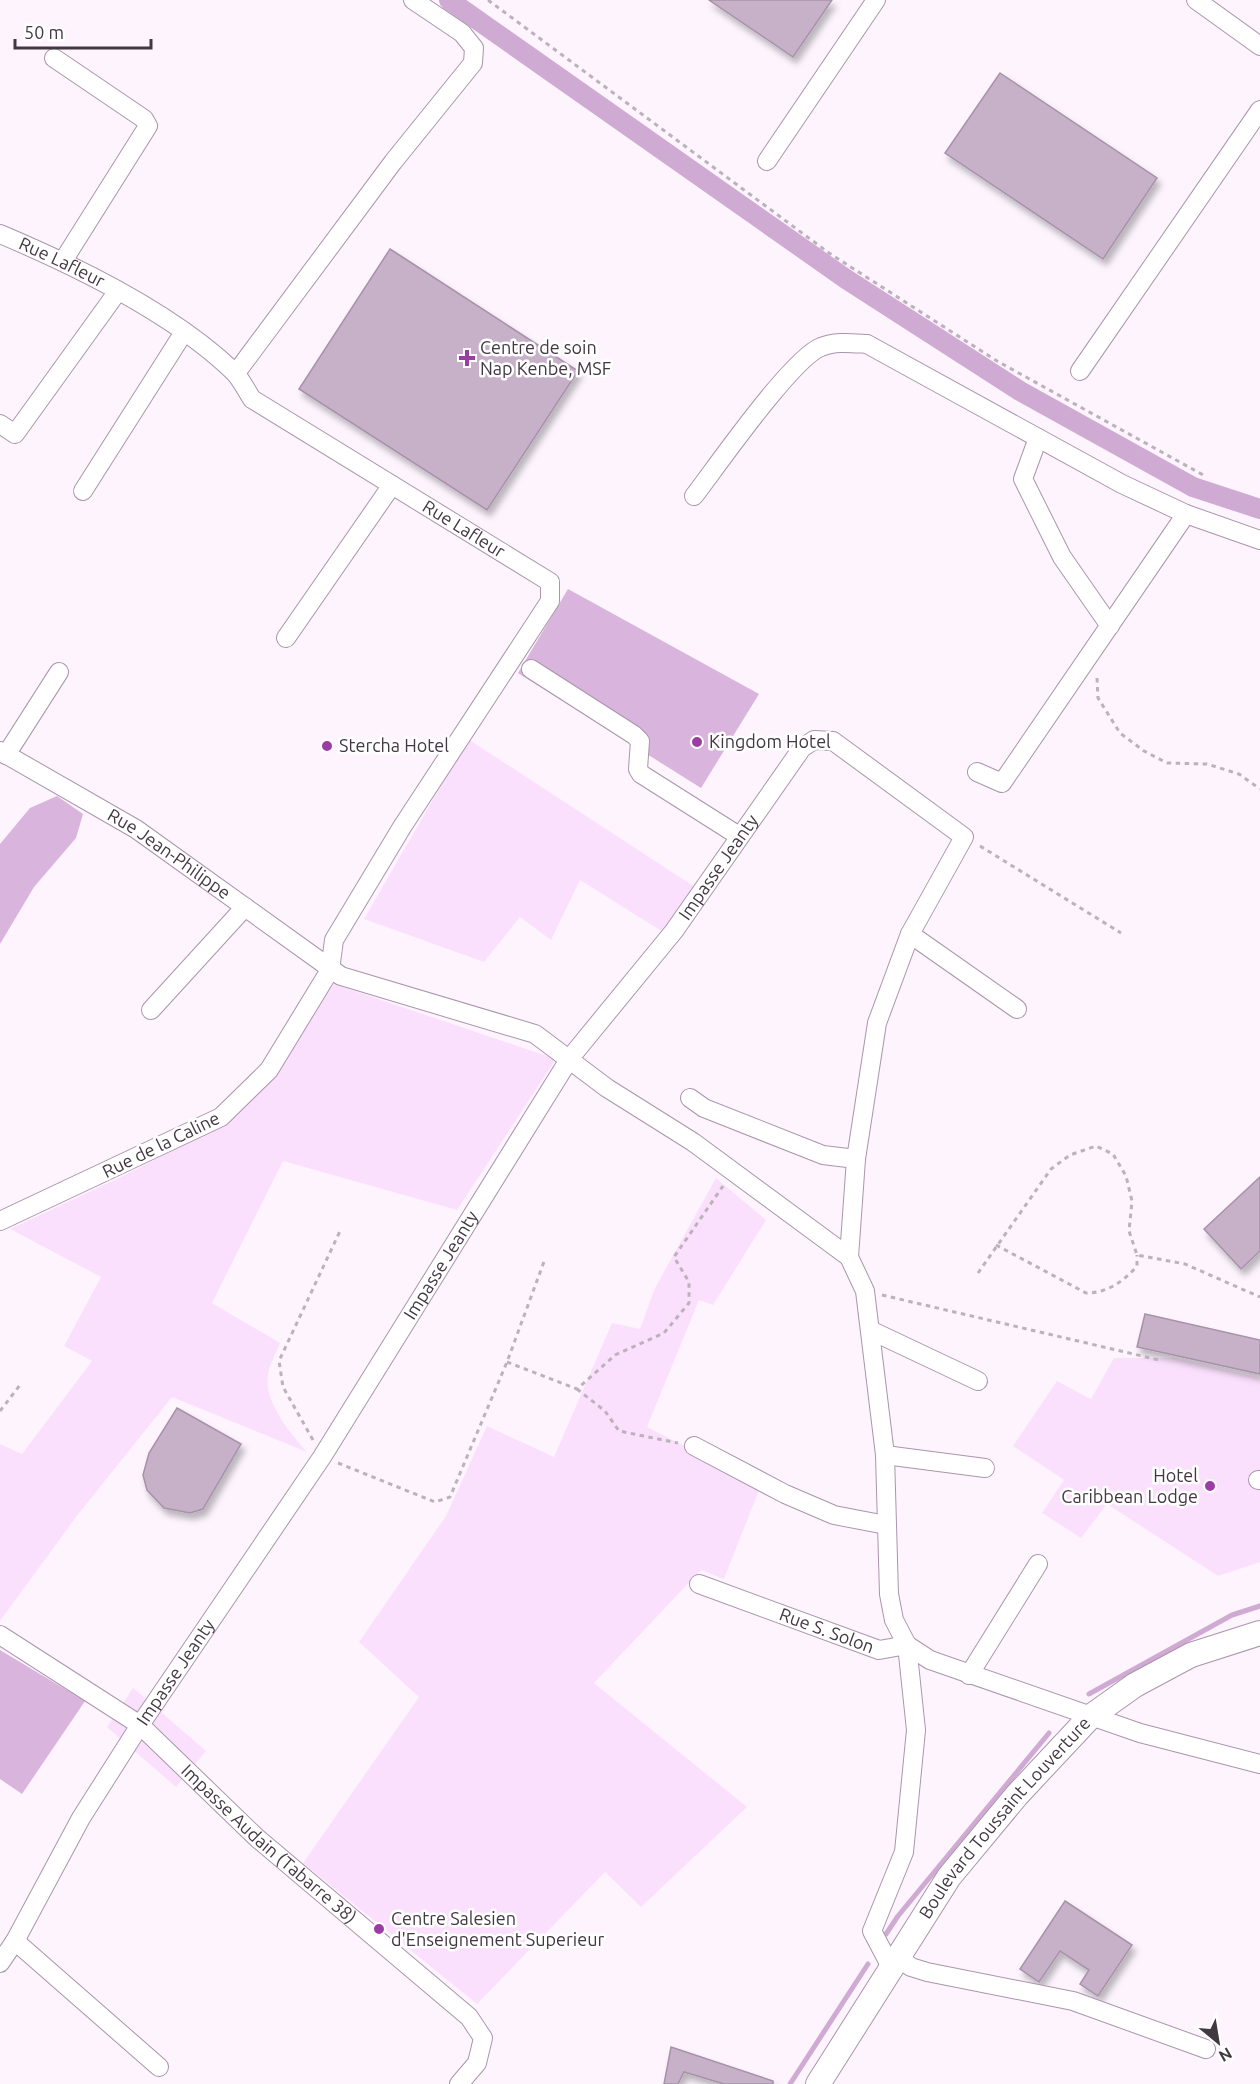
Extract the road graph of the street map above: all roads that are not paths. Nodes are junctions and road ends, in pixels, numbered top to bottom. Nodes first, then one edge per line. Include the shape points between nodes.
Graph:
1 (412, 0) edge
2 (876, 0) edge
3 (1196, 0) edge
4 (1260, 46) edge
5 (54, 58) dead end
6 (1260, 110) edge
7 (767, 161) dead end
8 (0, 234) edge
9 (63, 261) junction
10 (118, 291) junction
11 (184, 332) junction
12 (1080, 371) dead end
13 (236, 373) junction
14 (0, 424) edge
15 (1038, 438) junction
16 (392, 484) junction
17 (83, 491) dead end
18 (694, 496) dead end
19 (1186, 514) junction
20 (1260, 540) edge
21 (1110, 626) junction
22 (286, 638) dead end
23 (531, 669) dead end
24 (59, 672) dead end
25 (3, 753) edge
26 (977, 772) dead end
27 (739, 836) junction
28 (245, 907) junction
29 (909, 934) junction
30 (330, 970) junction
31 (1017, 1009) dead end
32 (151, 1010) dead end
33 (570, 1058) junction
34 (690, 1098) dead end
35 (856, 1159) junction
36 (0, 1221) edge
37 (849, 1257) junction
38 (870, 1330) junction
39 (978, 1381) dead end
40 (694, 1446) road end
41 (885, 1455) junction
42 (985, 1468) dead end
43 (886, 1525) junction
44 (1038, 1564) dead end
45 (699, 1584) dead end
46 (1260, 1633) edge
47 (0, 1635) edge
48 (907, 1645) junction
49 (969, 1675) junction
50 (1090, 1717) junction
51 (140, 1725) junction
52 (1260, 1764) edge
53 (15, 1941) junction
54 (895, 1962) junction
55 (0, 1963) edge
56 (1206, 2049) dead end
57 (159, 2067) dead end
58 (459, 2084) edge
59 (818, 2084) edge

1 - 13 street via 462,33 474,48 473,63 393,162
2 - 7 street
3 - 4 street
5 - 9 street via 144,119 147,126
6 - 12 street
8 - 9 street, Rue Lafleur
9 - 10 street, Rue Lafleur
10 - 11 street, Rue Lafleur
10 - 14 street via 15,434
11 - 13 street, Rue Lafleur
11 - 17 street
13 - 16 street, Rue Lafleur via 252,399
15 - 18 street via 867,344 841,342 818,347 782,381
15 - 19 street
15 - 21 street via 1023,479 1062,556
16 - 22 street
16 - 30 street, Rue Lafleur via 550,582 550,601 402,827 334,940
19 - 20 street
19 - 21 street
21 - 26 street via 1002,783
23 - 27 street via 634,735 640,741 638,769 642,774
24 - 25 street
25 - 28 street, Rue Jean-Philippe via 136,829
27 - 29 street, Impasse Jeanty via 802,748 814,740 833,741 964,837
27 - 33 street, Impasse Jeanty via 674,931
28 - 30 street, Rue Jean-Philippe
28 - 32 street
29 - 31 street
29 - 35 street via 877,1023
30 - 33 street, Rue Jean-Philippe via 535,1034
30 - 36 street, Rue de la Caline via 269,1070 221,1117
33 - 37 street, Rue Jean-Philippe via 607,1088 693,1142
33 - 51 street, Impasse Jeanty via 322,1457
34 - 35 street via 704,1108 823,1155
35 - 37 street
37 - 38 street via 865,1291
38 - 39 street
38 - 41 street
40 - 43 street via 834,1515
41 - 42 street
41 - 43 street
43 - 48 street via 889,1594 894,1620
44 - 49 street
45 - 48 street, Rue S. Solon via 879,1650
46 - 50 main road, Boulevard Toussaint Louverture via 1191,1655 1135,1685
47 - 51 street, Impasse Audain (Tabarre 38)
48 - 49 street via 930,1660
48 - 54 street via 916,1730 904,1852 872,1931
49 - 50 street
50 - 52 street
50 - 54 main road, Boulevard Toussaint Louverture via 1017,1795 949,1877
51 - 53 street, Impasse Jeanty via 81,1818
51 - 58 street, Impasse Audain (Tabarre 38) via 257,1838 469,2017 483,2038 477,2063
53 - 55 street, Impasse Jeanty
53 - 57 street
54 - 56 street via 1073,2001
54 - 59 main road, Boulevard Toussaint Louverture

